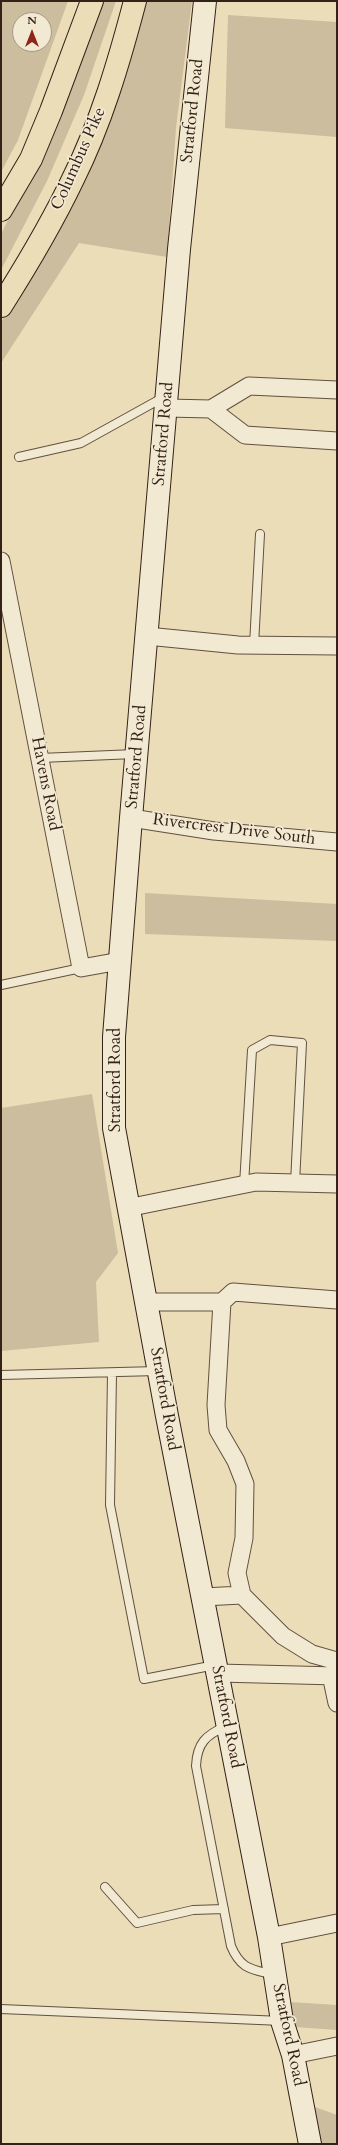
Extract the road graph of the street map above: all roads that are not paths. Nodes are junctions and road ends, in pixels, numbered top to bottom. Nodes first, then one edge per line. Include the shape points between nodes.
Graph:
1 (92, 1) edge
2 (135, 1) edge
3 (205, 1) edge
4 (1, 210) edge
5 (1, 306) edge
6 (337, 390) edge
7 (167, 401) junction
8 (211, 409) junction
9 (337, 441) edge
10 (19, 456) dead end
11 (260, 534) dead end
12 (1, 562) edge
13 (147, 636) junction
14 (254, 645) junction
15 (337, 646) edge
16 (137, 754) junction
17 (40, 758) junction
18 (131, 818) junction
19 (337, 842) edge
20 (120, 961) junction
21 (81, 968) junction
22 (1, 985) edge
23 (295, 1183) junction
24 (337, 1184) edge
25 (244, 1185) junction
26 (128, 1208) junction
27 (337, 1300) edge
28 (146, 1302) junction
29 (222, 1302) junction
30 (159, 1371) junction
31 (112, 1373) junction
32 (1, 1376) edge
33 (242, 1595) junction
34 (203, 1597) junction
35 (217, 1669) junction
36 (335, 1671) edge
37 (337, 1704) edge
38 (228, 1725) junction
39 (105, 1887) dead end
40 (224, 1909) junction
41 (337, 1923) edge
42 (269, 1937) junction
43 (275, 1975) junction
44 (1, 2009) edge
45 (282, 2021) junction
46 (337, 2046) edge
47 (293, 2055) junction
48 (310, 2144) edge

1 - 4 highway via 34,152
2 - 5 highway, Columbus Pike via 114,76 74,179 45,234
3 - 7 street, Stratford Road
6 - 8 street via 249,386
7 - 8 street
7 - 10 lane via 119,420 81,443
7 - 13 street, Stratford Road
8 - 9 street via 245,435
11 - 14 lane
12 - 17 street, Havens Road
13 - 14 street
13 - 16 street, Stratford Road
14 - 15 street
16 - 17 lane
16 - 18 street, Stratford Road
17 - 21 street, Havens Road
18 - 19 street, Rivercrest Drive South via 214,830
18 - 20 street, Stratford Road
20 - 21 street
20 - 26 street, Stratford Road via 114,1037 114,1128
21 - 22 lane
23 - 24 street
23 - 25 street via 256,1182
23 - 25 lane via 302,1043 270,1040 252,1050
25 - 26 street
26 - 28 street, Stratford Road
27 - 29 street via 233,1292
28 - 29 street
28 - 30 street, Stratford Road
29 - 33 street via 216,1404 218,1430 236,1461 244,1484 244,1538 237,1573
30 - 31 lane
30 - 34 street, Stratford Road
31 - 32 lane
31 - 35 lane via 110,1505 144,1679
33 - 34 street
33 - 36 street via 283,1636
34 - 35 street, Stratford Road
35 - 36 street
35 - 38 street, Stratford Road
36 - 37 street
38 - 40 lane via 204,1740 197,1751 196,1766
38 - 42 street, Stratford Road
39 - 40 lane via 138,1923 193,1910
40 - 43 lane via 236,1959 246,1968
41 - 42 street
42 - 43 street, Stratford Road
43 - 45 street, Stratford Road
44 - 45 lane
45 - 47 street, Stratford Road
46 - 47 street
47 - 48 street, Stratford Road

